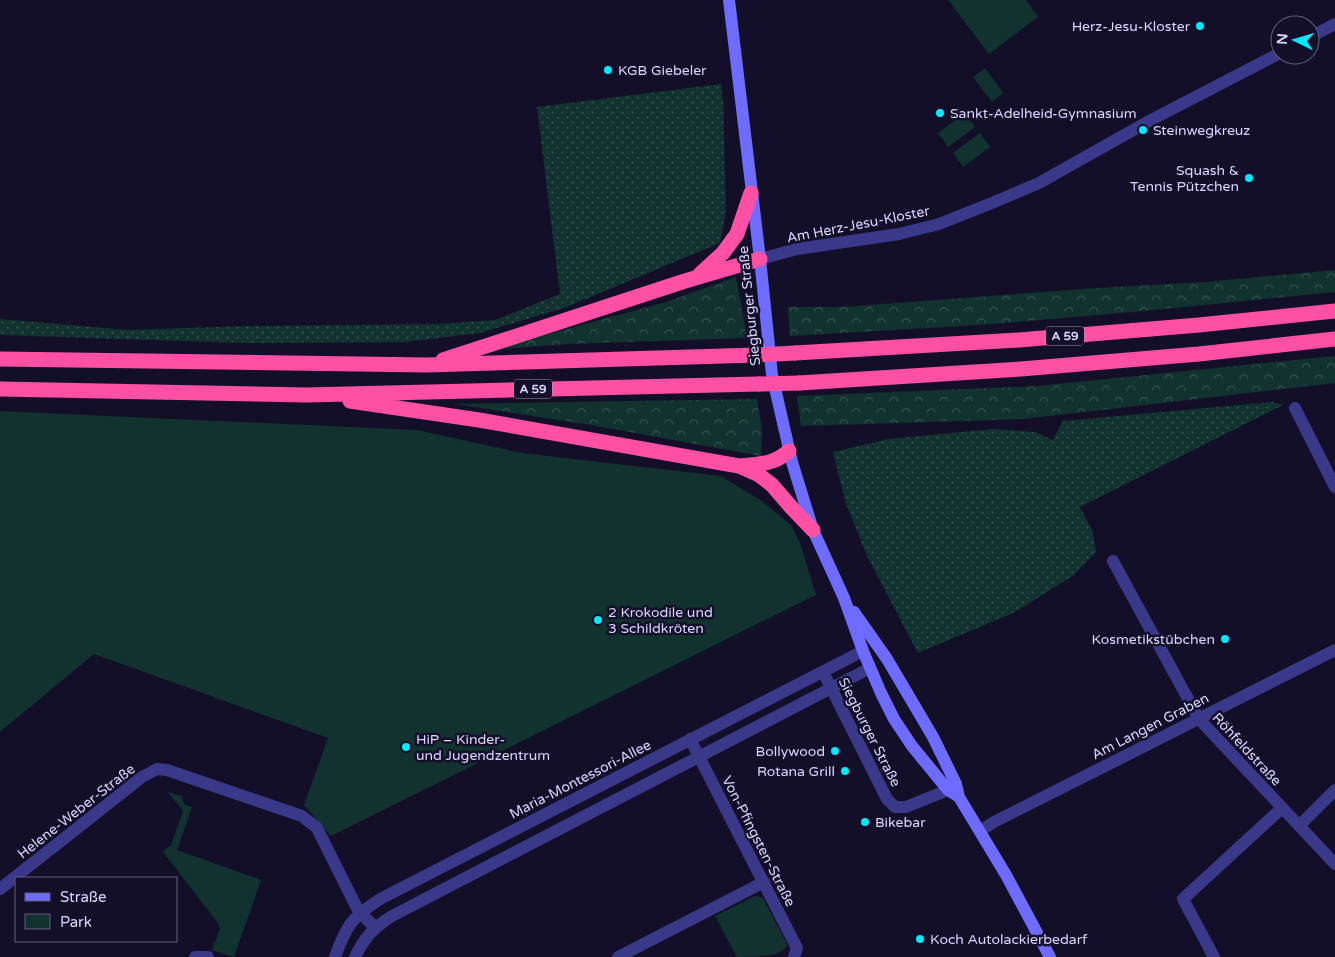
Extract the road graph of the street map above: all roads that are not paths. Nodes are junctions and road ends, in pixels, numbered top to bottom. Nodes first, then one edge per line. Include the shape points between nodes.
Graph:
1 (729, 0) edge
2 (1335, 24) edge
3 (1320, 32) edge
4 (1270, 58) edge
5 (751, 193) junction
6 (760, 259) junction
7 (695, 278) junction
8 (1335, 311) edge
9 (1335, 339) edge
10 (0, 359) edge
11 (427, 365) junction
12 (0, 388) edge
13 (307, 395) junction
14 (1295, 408) dead end
15 (789, 451) junction
16 (739, 466) junction
17 (1335, 487) edge
18 (813, 530) junction
19 (1113, 561) dead end
20 (844, 598) junction
21 (1335, 650) edge
22 (863, 652) junction
23 (887, 659) junction
24 (870, 668) junction
25 (823, 672) junction
26 (831, 689) junction
27 (1199, 719) junction
28 (690, 739) junction
29 (699, 758) junction
30 (952, 787) junction
31 (1335, 790) edge
32 (1282, 808) junction
33 (1299, 826) junction
34 (980, 831) junction
35 (1335, 864) edge
36 (15, 877) edge
37 (15, 877) edge
38 (764, 882) junction
39 (0, 889) edge
40 (359, 912) junction
41 (375, 927) junction
42 (195, 957) edge
43 (208, 957) edge
44 (335, 957) edge
45 (355, 957) edge
46 (618, 957) edge
47 (794, 957) edge
48 (1050, 957) edge
49 (1214, 957) edge

1 - 5 main road, Siegburger Straße
2 - 3 street
4 - 6 street, Am Herz-Jesu-Kloster via 1039,183 939,224 899,234 797,249
5 - 6 main road, Siegburger Straße
5 - 7 highway via 737,234 723,253
6 - 7 highway
6 - 15 main road, Siegburger Straße via 772,375
7 - 11 highway
8 - 11 highway, A 59, bridge via 1019,340 756,355
9 - 13 highway, A 59, bridge via 1021,369 799,382
10 - 11 highway, A 59
12 - 13 highway, A 59
13 - 16 highway via 480,420
14 - 17 street
15 - 16 highway via 772,462
15 - 18 main road, Siegburger Straße
16 - 18 highway via 772,485
18 - 20 main road, Siegburger Straße
19 - 27 street, Röhfeldstraße
20 - 22 main road, Siegburger Straße
20 - 23 main road, Siegburger Straße
21 - 27 street, Am Langen Graben
22 - 24 main road, Siegburger Straße
22 - 25 street, Maria-Montessori-Allee
23 - 24 main road, Siegburger Straße
23 - 30 main road, Siegburger Straße via 933,737
24 - 26 street
24 - 30 main road, Siegburger Straße via 894,719 912,746
25 - 26 street, Siegburger Straße
25 - 28 street, Maria-Montessori-Allee
26 - 29 street
26 - 30 street, Siegburger Straße via 887,799 895,807 906,807
27 - 32 street, Röhfeldstraße
27 - 34 street, Am Langen Graben
28 - 29 street, Von-Pfingsten-Straße
28 - 40 street, Maria-Montessori-Allee
29 - 38 street, Von-Pfingsten-Straße
29 - 41 street
30 - 34 main road, Siegburger Straße
31 - 33 street
32 - 33 street, Röhfeldstraße
32 - 49 street via 1183,900
33 - 35 street, Röhfeldstraße
34 - 48 main road, Siegburger Straße
36 - 40 street, Helene-Weber-Straße via 142,777 157,769 167,770 302,816 317,828
37 - 39 street, Helene-Weber-Straße
38 - 46 street
38 - 47 street, Von-Pfingsten-Straße via 797,948
40 - 41 street, Helene-Weber-Straße
40 - 44 street, Maria-Montessori-Allee via 345,932
41 - 45 street
42 - 43 street

